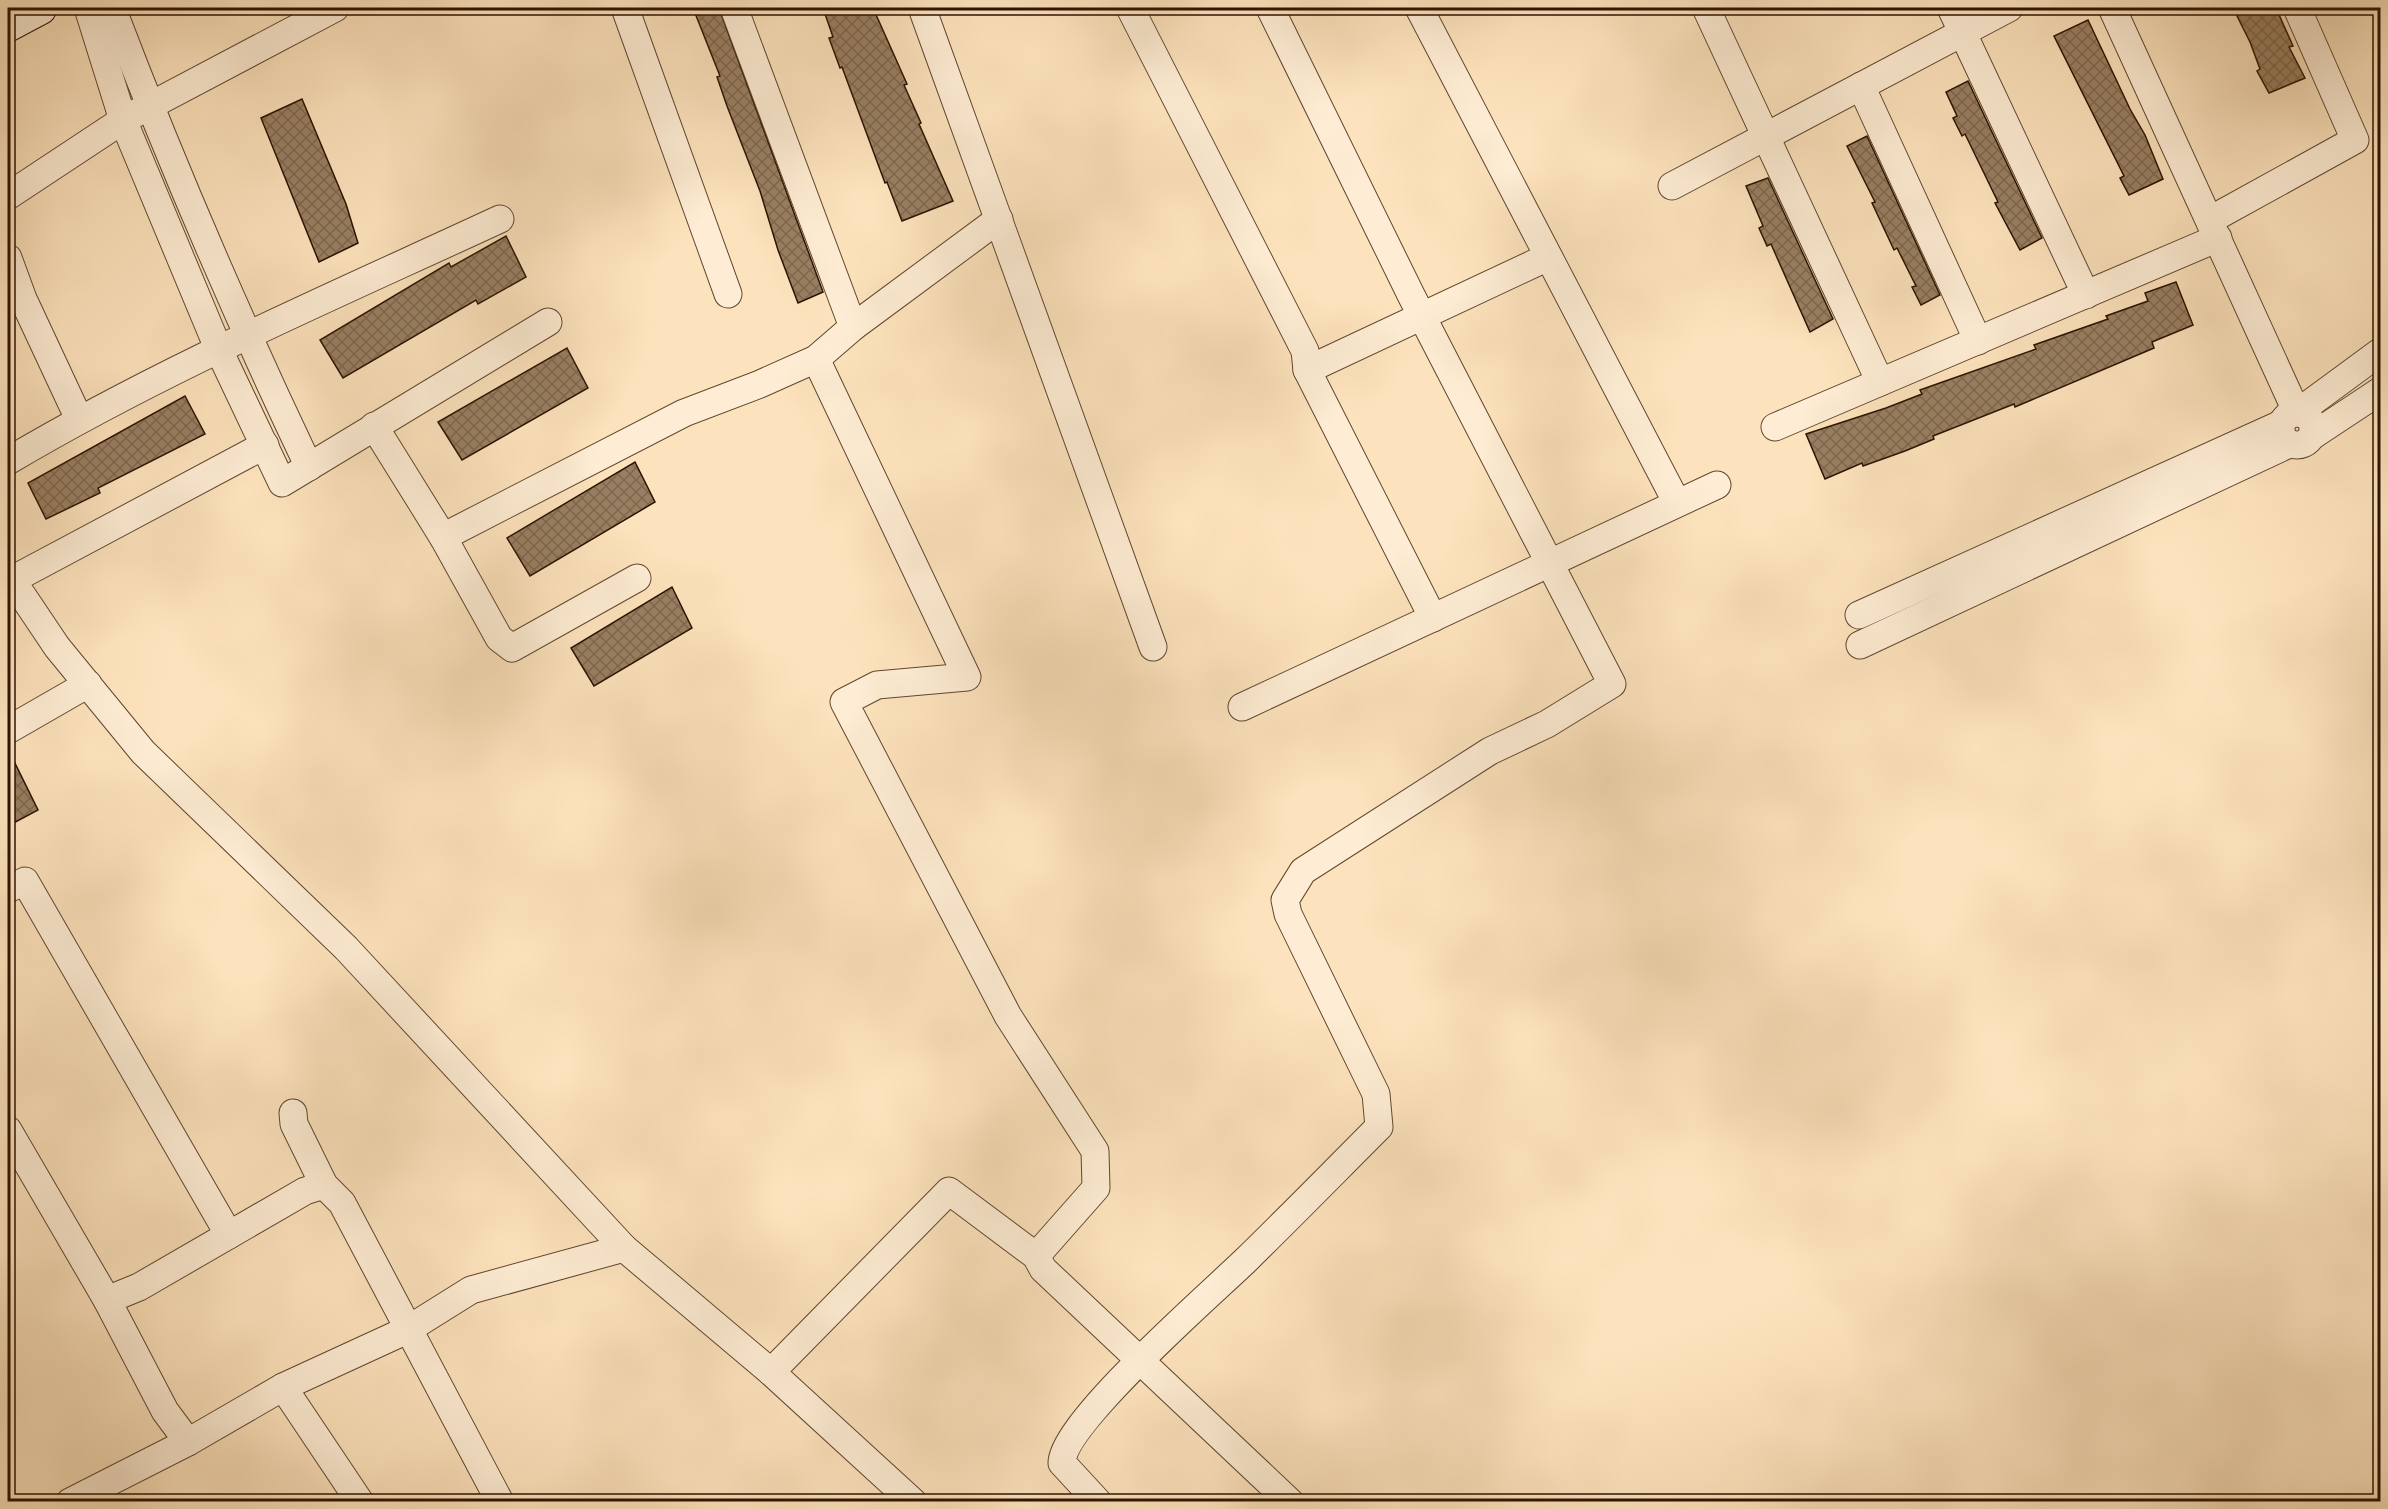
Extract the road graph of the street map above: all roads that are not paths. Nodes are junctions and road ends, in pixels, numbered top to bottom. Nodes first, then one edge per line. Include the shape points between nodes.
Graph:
1 (40, 8) edge
2 (87, 8) edge
3 (112, 8) edge
4 (335, 8) edge
5 (625, 8) edge
6 (734, 8) edge
7 (922, 8) edge
8 (1130, 8) edge
9 (1270, 8) edge
10 (1419, 8) edge
11 (1706, 8) edge
12 (1951, 8) edge
13 (2009, 8) edge
14 (2095, 8) edge
15 (2112, 8) edge
16 (2297, 8) edge
17 (8, 25) edge
18 (1963, 32) junction
19 (1861, 86) junction
20 (149, 106) junction
21 (123, 120) junction
22 (1767, 136) junction
23 (1672, 186) dead end
24 (8, 196) edge
25 (500, 219) dead end
26 (999, 219) junction
27 (2210, 235) junction
28 (1548, 257) junction
29 (8, 258) edge
30 (728, 294) dead end
31 (2086, 295) junction
32 (15, 302) edge
33 (1422, 317) junction
34 (548, 322) dead end
35 (853, 327) junction
36 (247, 337) junction
37 (1978, 340) junction
38 (218, 348) junction
39 (2380, 352) edge
40 (816, 359) junction
41 (1307, 370) junction
42 (1880, 382) junction
43 (2380, 391) edge
44 (79, 419) junction
45 (374, 426) junction
46 (1775, 427) dead end
47 (2293, 427) junction
48 (265, 445) junction
49 (8, 461) edge
50 (309, 467) junction
51 (1717, 485) dead end
52 (1677, 503) junction
53 (443, 537) junction
54 (1550, 563) junction
55 (637, 578) dead end
56 (9, 579) edge
57 (1859, 615) dead end
58 (1432, 618) junction
59 (1860, 645) dead end
60 (1154, 647) dead end
61 (88, 684) junction
62 (1242, 707) dead end
63 (8, 730) edge
64 (8, 890) edge
65 (293, 1113) dead end
66 (8, 1130) edge
67 (324, 1185) junction
68 (229, 1235) junction
69 (624, 1248) junction
70 (1036, 1256) junction
71 (107, 1300) junction
72 (407, 1330) junction
73 (1142, 1359) junction
74 (771, 1372) junction
75 (283, 1386) junction
76 (188, 1442) junction
77 (70, 1502) edge
78 (360, 1502) edge
79 (500, 1502) edge
80 (913, 1502) edge
81 (1098, 1502) edge
82 (1290, 1502) edge

1 - 17 street
2 - 21 street
3 - 20 street
4 - 20 street
5 - 30 street
6 - 35 street
7 - 26 street
8 - 41 street via 1305,351
9 - 33 street
10 - 28 street
11 - 22 street
12 - 18 street
13 - 18 street
14 - 27 street
15 - 27 street
16 - 27 street via 2355,140
18 - 19 street
18 - 31 street
19 - 22 street
19 - 37 street
20 - 21 street
20 - 36 street
21 - 24 street
21 - 38 street
22 - 23 street
22 - 42 street
25 - 36 street
26 - 35 street
26 - 60 street
27 - 31 street
27 - 47 street
28 - 33 street
28 - 52 street
29 - 32 street
31 - 37 street
32 - 44 street
33 - 41 street
33 - 54 street
34 - 45 street
35 - 40 street
36 - 38 street
36 - 50 street
37 - 42 street
38 - 44 street
38 - 48 street
39 - 47 street
40 - 53 street via 684,412
40 - 70 street via 967,677 877,685 844,702 1008,1016 1095,1150 1096,1188
41 - 58 street
42 - 46 street
43 - 47 street
44 - 49 street
45 - 50 street
45 - 53 street
47 - 57 street
47 - 59 street
48 - 50 street via 282,483
48 - 56 street
51 - 52 street
52 - 54 street
53 - 55 street via 499,638 512,648
54 - 58 street
54 - 73 street via 1612,684 1547,724 1490,751 1303,870 1285,900 1288,914 1376,1094 1379,1127
56 - 61 street
58 - 62 street
61 - 63 street
61 - 69 street via 143,752 346,948
64 - 68 street via 25,880
65 - 67 street via 294,1124
66 - 71 street
67 - 68 street via 305,1191
67 - 72 street via 342,1203
68 - 71 street via 139,1287
69 - 72 street via 471,1290
69 - 74 street
70 - 73 street via 1043,1269
70 - 74 street via 949,1191
71 - 76 street via 165,1411
72 - 75 street
72 - 79 street
73 - 81 street via 1072,1437 1062,1455 1062,1463
73 - 82 street
74 - 80 street
75 - 76 street
75 - 78 street
76 - 77 street

